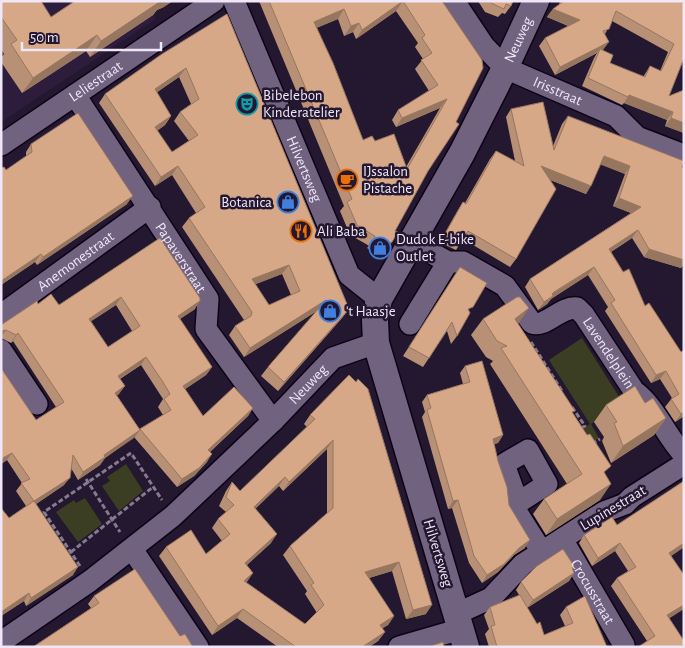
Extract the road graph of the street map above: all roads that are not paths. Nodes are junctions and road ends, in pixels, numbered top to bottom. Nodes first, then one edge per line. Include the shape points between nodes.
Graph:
1 (214, 1) edge
2 (234, 1) edge
3 (454, 1) edge
4 (536, 1) edge
5 (505, 68) junction
6 (75, 95) junction
7 (1, 145) edge
8 (684, 155) edge
9 (150, 207) junction
10 (411, 242) junction
11 (448, 262) junction
12 (379, 299) junction
13 (1, 315) edge
14 (410, 324) dead end
15 (376, 343) junction
16 (1, 350) edge
17 (37, 404) dead end
18 (272, 422) junction
19 (682, 452) edge
20 (516, 504) junction
21 (562, 539) junction
22 (132, 549) junction
23 (542, 552) junction
24 (461, 630) edge
25 (1, 642) edge
26 (624, 645) dead end
27 (198, 647) edge
28 (399, 647) edge

1 - 6 street, Leliestraat
2 - 12 street, Hilvertsweg via 349,275
3 - 5 street, Irisstraat via 484,46
4 - 5 street, Neuweg
5 - 8 street, Irisstraat via 616,116 637,137
5 - 10 street, Neuweg via 462,153
6 - 7 street, Leliestraat
6 - 9 street, Papaverstraat
9 - 13 street, Anemonestraat
9 - 18 street, Papaverstraat via 208,299 206,328
10 - 11 street
10 - 12 street, Neuweg
11 - 14 street
11 - 19 street, Lavendelplein via 463,262 505,286 536,324 562,310 576,308
12 - 15 street, Neuweg via 375,320
15 - 18 street, Neuweg via 333,358
15 - 24 street, Hilvertsweg
16 - 17 street
18 - 22 street, Neuweg via 173,516
19 - 21 street, Lupinestraat via 625,504 604,512
20 - 20 street via 502,462 528,450 547,484
20 - 23 street via 516,511
21 - 23 street, Lupinestraat
21 - 26 street, Crocusstraat
22 - 25 street, Neuweg
22 - 27 street
23 - 24 street, Lupinestraat via 523,564
24 - 28 street, Lupinestraat

